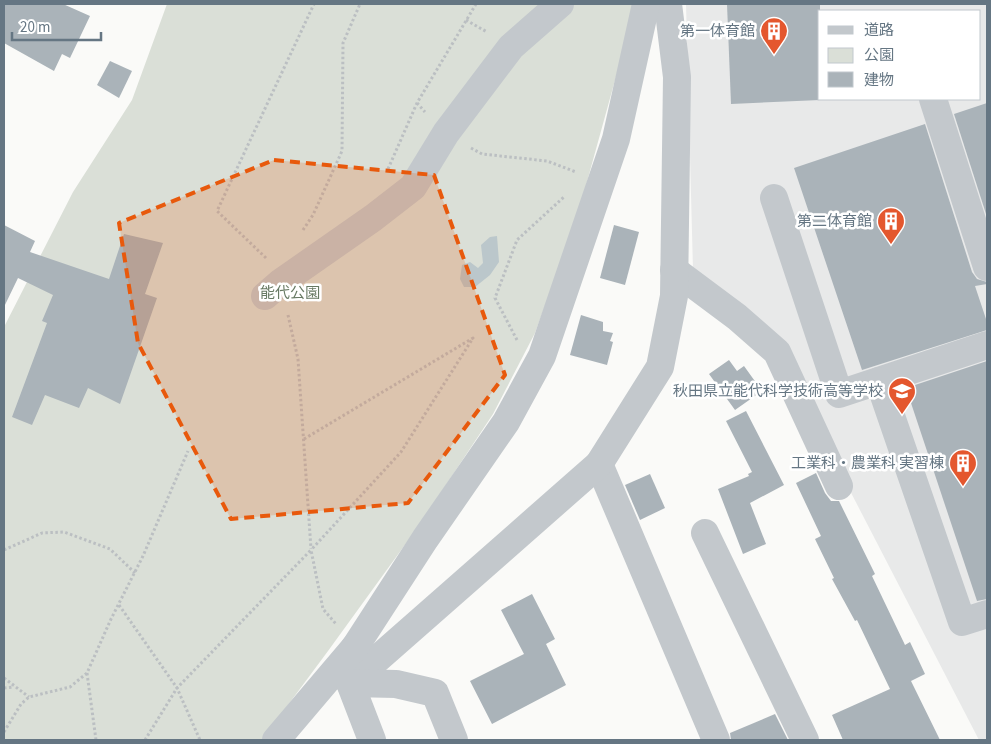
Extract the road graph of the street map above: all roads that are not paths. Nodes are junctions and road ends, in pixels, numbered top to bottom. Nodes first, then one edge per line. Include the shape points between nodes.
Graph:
1 (560, 4) edge
2 (646, 4) edge
3 (668, 4) edge
4 (933, 100) edge
5 (774, 198) dead end
6 (987, 267) edge
7 (674, 270) junction
8 (271, 280) road end
9 (987, 345) edge
10 (878, 381) junction
11 (598, 464) junction
12 (839, 486) dead end
13 (705, 533) dead end
14 (987, 614) edge
15 (355, 647) junction
16 (350, 683) junction
17 (276, 740) edge
18 (372, 740) edge
19 (454, 740) edge
20 (716, 740) edge
21 (805, 740) edge

1 - 8 street via 511,48 446,133 413,187 373,218
2 - 15 street via 616,139 542,356 506,422
3 - 7 street via 677,78
4 - 6 street
5 - 10 street via 840,394
7 - 11 street via 674,296 660,367
7 - 12 street via 778,352
9 - 10 street
10 - 14 street via 962,622
11 - 16 street
11 - 20 street
13 - 21 street
15 - 16 street
15 - 17 street
16 - 18 street
16 - 19 street via 396,684 435,693

